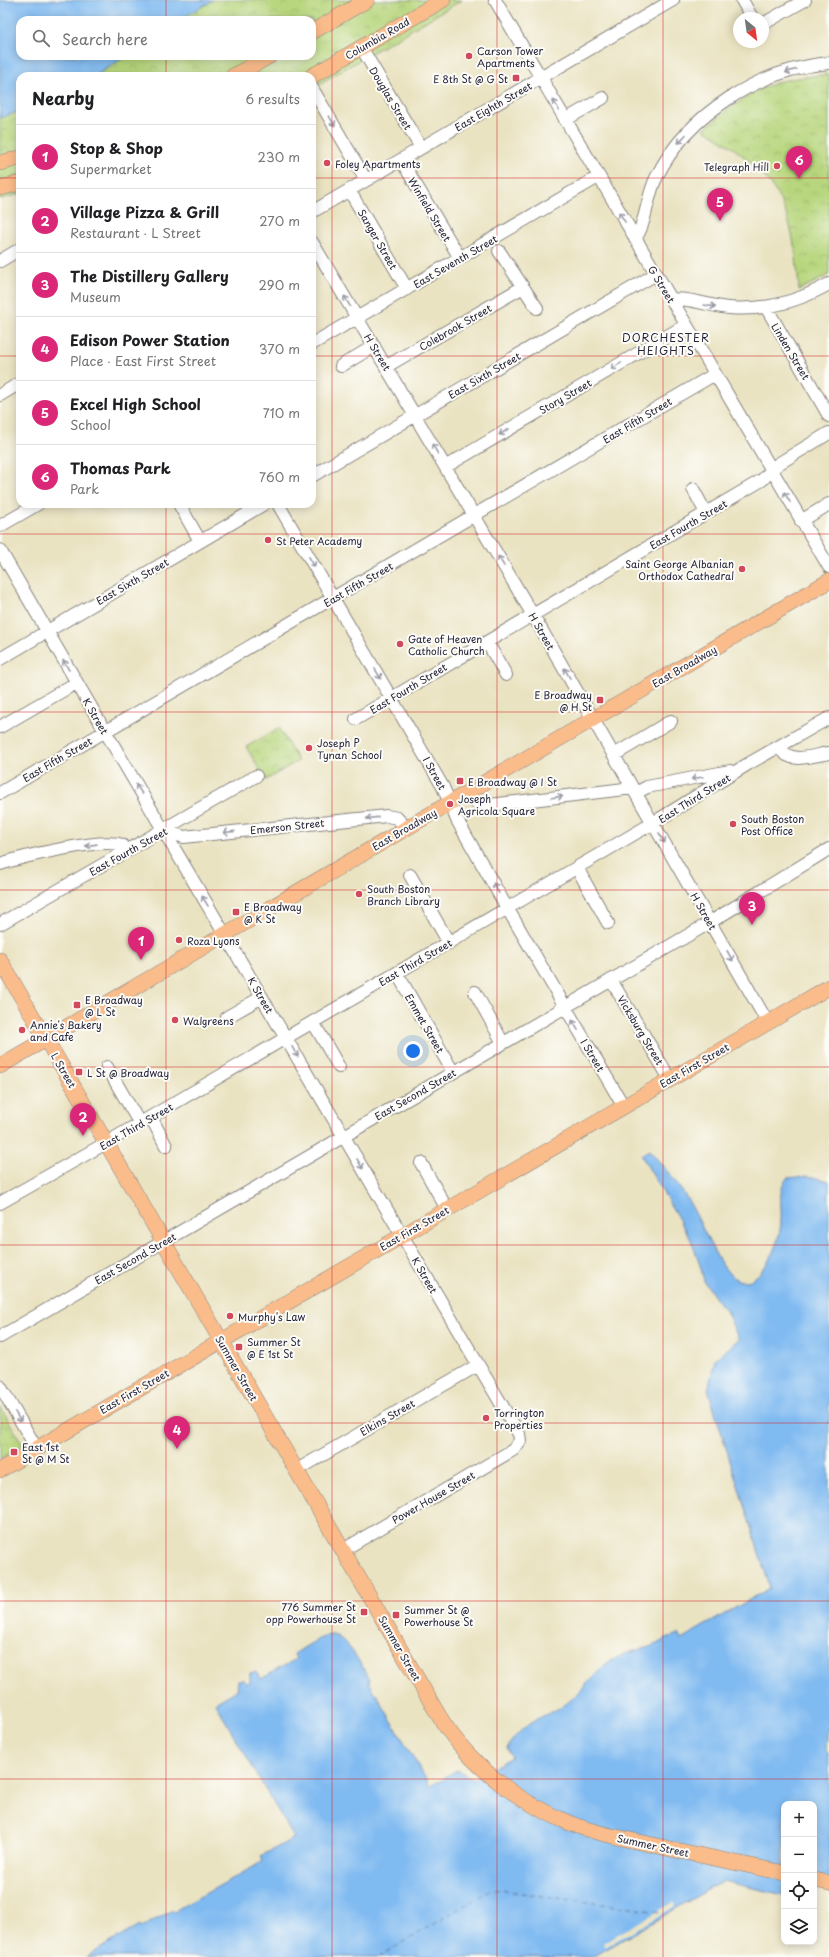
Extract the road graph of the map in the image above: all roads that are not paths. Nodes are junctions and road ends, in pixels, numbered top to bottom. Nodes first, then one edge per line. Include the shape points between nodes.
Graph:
1 (367, 0) edge
2 (443, 0) edge
3 (495, 0) edge
4 (673, 0) edge
5 (742, 0) edge
6 (805, 0) edge
7 (749, 12) edge
8 (769, 21) edge
9 (316, 30) edge
10 (361, 47) junction
11 (263, 60) edge
12 (829, 63) edge
13 (240, 72) edge
14 (316, 74) edge
15 (540, 78) junction
16 (316, 95) edge
17 (603, 98) dead end
18 (565, 120) junction
19 (421, 148) junction
20 (16, 159) edge
21 (401, 160) junction
22 (0, 163) edge
23 (598, 177) junction
24 (366, 180) junction
25 (16, 184) edge
26 (0, 188) edge
27 (349, 190) junction
28 (316, 210) edge
29 (635, 239) junction
30 (316, 249) edge
31 (16, 251) edge
32 (499, 251) dead end
33 (460, 258) junction
34 (0, 261) edge
35 (656, 274) junction
36 (523, 287) junction
37 (828, 288) edge
38 (407, 289) junction
39 (672, 300) junction
40 (766, 307) junction
41 (537, 308) dead end
42 (357, 318) junction
43 (686, 325) junction
44 (316, 342) edge
45 (374, 346) junction
46 (341, 366) dead end
47 (387, 366) junction
48 (715, 374) junction
49 (16, 385) edge
50 (0, 394) edge
51 (415, 415) junction
52 (829, 416) edge
53 (829, 433) edge
54 (445, 467) junction
55 (772, 470) junction
56 (316, 474) edge
57 (693, 489) dead end
58 (829, 504) edge
59 (31, 508) edge
60 (181, 508) edge
61 (257, 508) edge
62 (280, 508) edge
63 (706, 513) junction
64 (474, 516) junction
65 (801, 521) junction
66 (0, 526) edge
67 (200, 541) junction
68 (0, 550) edge
69 (829, 567) edge
70 (829, 581) edge
71 (333, 599) junction
72 (533, 614) junction
73 (47, 631) junction
74 (487, 642) junction
75 (0, 659) edge
76 (506, 675) dead end
77 (76, 683) junction
78 (391, 698) junction
79 (829, 718) edge
80 (356, 719) dead end
81 (593, 719) junction
82 (671, 721) dead end
83 (0, 727) edge
84 (105, 732) junction
85 (779, 747) junction
86 (829, 753) edge
87 (614, 755) junction
88 (748, 764) junction
89 (256, 776) dead end
90 (634, 790) junction
91 (0, 793) edge
92 (468, 793) junction
93 (450, 803) junction
94 (653, 823) junction
95 (406, 828) junction
96 (164, 831) junction
97 (829, 849) edge
98 (127, 851) junction
99 (0, 864) edge
100 (576, 868) junction
101 (410, 875) dead end
102 (507, 909) junction
103 (711, 922) junction
104 (608, 923) dead end
105 (0, 924) edge
106 (225, 934) junction
107 (449, 943) junction
108 (0, 960) edge
109 (397, 973) junction
110 (611, 980) junction
111 (829, 987) edge
112 (475, 992) dead end
113 (262, 997) junction
114 (565, 1007) junction
115 (228, 1017) dead end
116 (313, 1022) junction
117 (768, 1023) junction
118 (286, 1038) junction
119 (46, 1039) junction
120 (503, 1043) junction
121 (0, 1066) edge
122 (107, 1067) dead end
123 (339, 1067) dead end
124 (453, 1072) junction
125 (670, 1079) junction
126 (624, 1107) junction
127 (151, 1117) junction
128 (140, 1124) junction
129 (344, 1136) junction
130 (106, 1143) junction
131 (166, 1146) dead end
132 (421, 1163) dead end
133 (0, 1203) edge
134 (447, 1209) junction
135 (402, 1235) junction
136 (163, 1242) junction
137 (0, 1336) edge
138 (221, 1340) junction
139 (478, 1365) junction
140 (0, 1386) edge
141 (520, 1441) joint
142 (37, 1449) junction
143 (0, 1470) edge
144 (296, 1470) junction
145 (343, 1550) junction
146 (781, 1872) edge
147 (817, 1881) edge
148 (829, 1883) edge

1 - 9 main road
2 - 10 main road, Columbia Road
3 - 15 street, G Street
4 - 15 street, East Eighth Street
5 - 7 street
6 - 8 street
10 - 14 main road, Columbia Road
10 - 19 street, Douglas Street
11 - 13 main road
12 -> 29 street via 801,68 763,80 726,101 697,125 673,151 657,176 647,200 641,231
18 -> 15 street, G Street
15 - 19 street, East Eighth Street
16 -> 24 street
17 - 18 street
18 - 23 street, G Street
19 - 21 street, East Eighth Street
20 - 22 main road
21 - 24 street, East Eighth Street
21 - 33 street, Winfield Street
29 -> 23 street, G Street
23 - 33 street, East Seventh Street
24 - 27 street, East Eighth Street
25 - 26 main road
27 - 28 street, East Eighth Street
27 - 38 street, Sanger Street
29 - 35 street, G Street
42 -> 30 street, H Street
31 - 34 street
32 - 36 street
33 - 38 street, East Seventh Street
35 - 39 street, G Street
35 - 51 street, East Sixth Street
36 - 41 street
36 - 47 street, Colebrook Street
37 - 40 street
38 - 42 street, East Seventh Street
39 -> 40 street via 682,298 705,305 730,308
39 - 43 street, G Street
40 - 52 street, Linden Street
42 - 44 street, East Seventh Street
42 - 45 street, H Street
43 - 48 street, G Street
43 -> 54 street, Story Street
45 - 46 street
45 - 47 street, H Street
47 - 51 street, H Street
48 - 55 street, G Street
48 - 64 street, East Fifth Street
49 - 50 street
54 -> 51 street, H Street
51 - 56 street, East Sixth Street
53 - 55 street, East Fourth Street via 781,461
54 - 64 street, H Street
55 - 63 street, East Fourth Street via 762,480
65 -> 55 street, G Street
57 - 63 street
58 - 65 street
59 - 66 street
60 - 67 street
61 - 67 street, East Sixth Street
62 -> 71 street, I Street
63 - 72 street, East Fourth Street
64 - 71 street, East Fifth Street
72 -> 64 street, H Street
65 - 69 street, G Street
67 - 73 street, East Sixth Street
68 - 73 street, K Street
70 - 81 main road, East Broadway
71 -> 78 street, I Street
71 - 84 street, East Fifth Street
72 - 74 street, East Fourth Street
81 -> 72 street, H Street
73 - 75 street, East Sixth Street
77 -> 73 street, K Street
74 - 76 street
74 - 78 street, East Fourth Street
77 - 83 street
77 - 84 street, K Street
78 - 80 street, East Fourth Street
78 - 93 street, I Street
79 - 85 street, East Third Street
81 - 87 street, H Street
81 - 92 main road, East Broadway
82 - 87 street
84 - 91 street, East Fifth Street
96 -> 84 street, K Street
85 - 86 street via 786,756 793,758
85 - 88 street, East Third Street
87 - 90 street, H Street
88 -> 90 street via 724,774
88 - 94 street, East Third Street
89 - 96 street, East Fourth Street
92 -> 90 street via 476,803 490,806
90 - 94 street, H Street
92 - 93 main road, East Broadway
93 - 95 main road, East Broadway
102 -> 93 street, I Street
94 - 100 street, East Third Street
94 -> 103 street, H Street
95 -> 96 street, Emerson Street via 397,818 387,816 193,836
95 - 106 main road, East Broadway
96 - 98 street, East Fourth Street
106 -> 96 street, K Street
97 - 103 street, East Second Street
98 -> 99 street via 122,845 109,843 49,852
98 - 105 street, East Fourth Street
100 - 102 street, East Third Street
100 - 104 street
101 - 107 street
102 - 107 street, East Third Street
102 - 114 street, I Street
103 - 110 street, East Second Street
103 -> 117 street, H Street
106 - 113 street, K Street
106 - 119 main road, East Broadway
107 - 109 street, East Third Street
108 - 119 main road, L Street
109 - 116 street, East Third Street
109 - 124 street, Emmet Street
110 - 114 street, East Second Street
110 - 125 street, Vicksburg Street
111 - 117 main road, East First Street
112 - 120 street
113 - 115 street
113 - 118 street, K Street
114 - 120 street, East Second Street
126 -> 114 street, I Street
116 - 118 street, East Third Street
116 - 123 street
117 - 125 main road, East First Street
118 - 127 street, East Third Street
118 -> 129 street, K Street
119 - 121 main road, East Broadway
119 - 130 main road, L Street
120 - 124 street, East Second Street
122 - 128 street
124 - 129 street, East Second Street
125 - 126 main road, East First Street
126 - 134 main road, East First Street
127 - 128 street, East Third Street
127 - 131 street
128 - 130 street, East Third Street
129 -> 135 street, K Street
129 - 136 street, East Second Street
130 - 133 street, East Third Street
130 - 136 main road, L Street
132 - 134 street
134 - 135 main road, East First Street
135 - 138 main road, East First Street
135 - 139 street, K Street
136 - 137 street, East Second Street
136 - 138 main road, Summer Street
138 - 142 main road, East First Street
138 - 144 main road, Summer Street
139 - 141 street, K Street via 518,1431
139 - 144 street, Elkins Street
140 -> 142 street
141 - 145 street, Power House Street via 512,1450
142 - 143 main road, East First Street
144 - 145 main road, Summer Street
145 - 146 main road, Summer Street via 446,1726 483,1768 530,1803 561,1819 603,1834
147 - 148 main road

